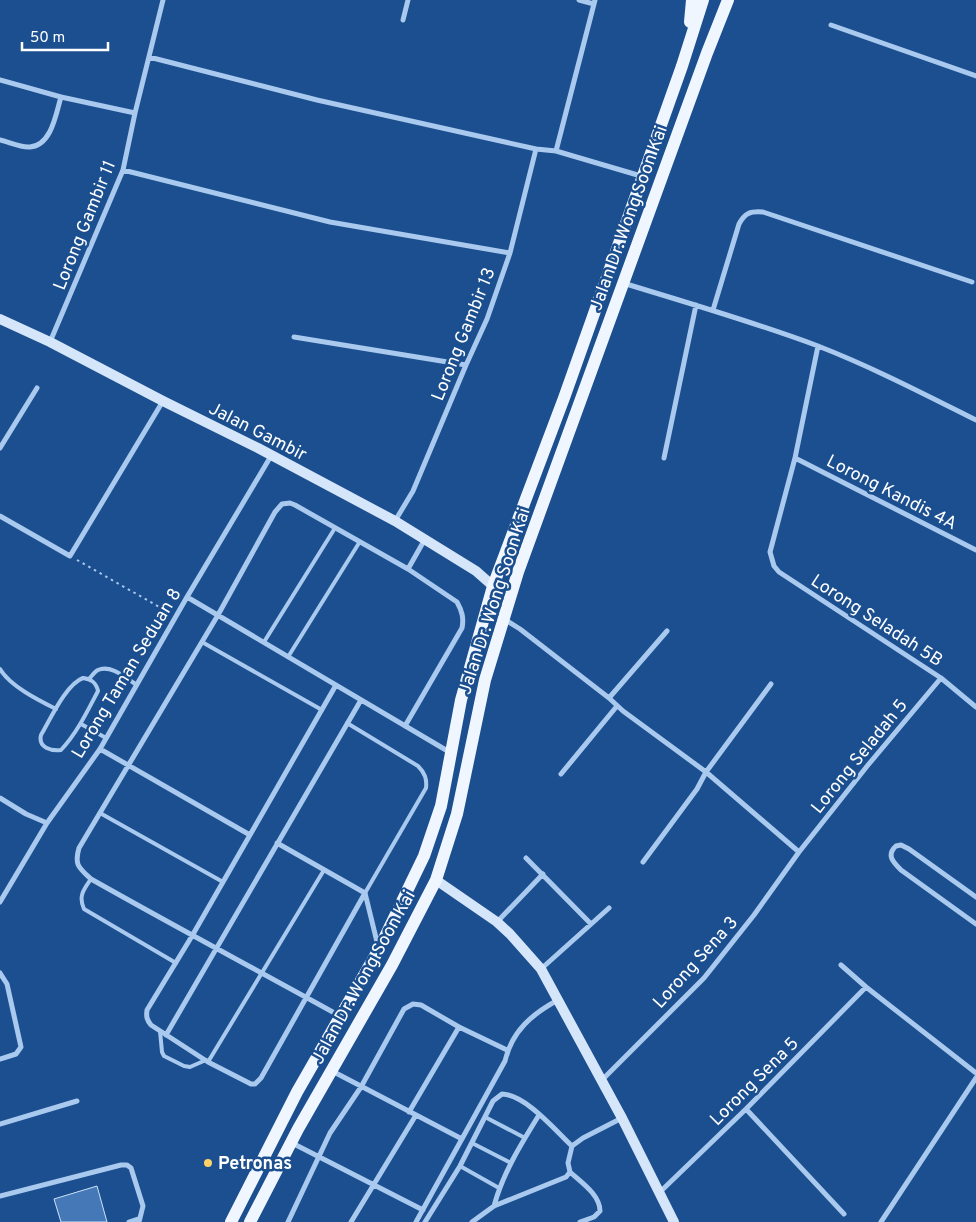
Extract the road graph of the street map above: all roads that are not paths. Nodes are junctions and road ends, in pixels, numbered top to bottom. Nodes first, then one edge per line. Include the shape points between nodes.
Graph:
1 (164, 0) edge
2 (408, 0) edge
3 (579, 0) edge
4 (692, 0) edge
5 (703, 0) edge
6 (728, 0) edge
7 (734, 0) edge
8 (595, 2) edge
9 (722, 16) junction
10 (402, 20) dead end
11 (831, 25) dead end
12 (149, 57) junction
13 (682, 66) junction
14 (976, 76) edge
15 (0, 80) edge
16 (61, 97) junction
17 (135, 113) junction
18 (0, 140) edge
19 (536, 149) junction
20 (556, 151) junction
21 (123, 170) junction
22 (642, 177) junction
23 (510, 253) junction
24 (972, 282) dead end
25 (623, 283) junction
26 (696, 305) junction
27 (713, 310) junction
28 (0, 319) edge
29 (294, 337) dead end
30 (50, 342) junction
31 (818, 346) junction
32 (466, 365) junction
33 (37, 388) dead end
34 (163, 401) junction
35 (976, 420) edge
36 (0, 448) edge
37 (272, 455) junction
38 (664, 458) dead end
39 (795, 458) junction
40 (0, 516) edge
41 (395, 521) junction
42 (335, 528) junction
43 (425, 539) junction
44 (360, 543) junction
45 (976, 550) edge
46 (408, 570) junction
47 (493, 586) junction
48 (187, 597) junction
49 (218, 615) junction
50 (504, 619) junction
51 (667, 631) dead end
52 (202, 642) junction
53 (264, 642) junction
54 (288, 657) junction
55 (0, 669) edge
56 (941, 678) junction
57 (89, 679) junction
58 (771, 684) dead end
59 (136, 685) junction
60 (336, 685) junction
61 (609, 698) junction
62 (361, 700) junction
63 (617, 706) junction
64 (976, 707) edge
65 (56, 709) junction
66 (322, 710) junction
67 (347, 723) junction
68 (81, 724) junction
69 (405, 726) junction
70 (106, 738) junction
71 (100, 749) junction
72 (451, 754) junction
73 (128, 765) junction
74 (706, 772) junction
75 (561, 774) dead end
76 (0, 798) edge
77 (100, 813) junction
78 (47, 823) junction
79 (250, 835) junction
80 (277, 843) junction
81 (799, 852) junction
82 (526, 858) dead end
83 (643, 862) dead end
84 (324, 870) junction
85 (543, 874) junction
86 (91, 879) junction
87 (436, 880) junction
88 (223, 882) junction
89 (365, 893) junction
90 (976, 897) edge
91 (0, 902) edge
92 (609, 908) dead end
93 (497, 922) junction
94 (591, 924) junction
95 (976, 924) edge
96 (192, 936) junction
97 (216, 948) junction
98 (379, 949) junction
99 (176, 963) junction
100 (841, 965) dead end
101 (541, 969) junction
102 (0, 973) edge
103 (261, 973) junction
104 (866, 987) junction
105 (305, 997) junction
106 (558, 999) junction
107 (340, 1017) junction
108 (459, 1027) junction
109 (160, 1031) junction
110 (166, 1035) junction
111 (508, 1050) junction
112 (0, 1059) edge
113 (207, 1061) junction
114 (332, 1071) junction
115 (976, 1073) edge
116 (976, 1078) edge
117 (602, 1080) junction
118 (361, 1087) junction
119 (77, 1101) dead end
120 (746, 1109) junction
121 (409, 1112) junction
122 (416, 1115) junction
123 (539, 1116) junction
124 (485, 1117) junction
125 (622, 1118) junction
126 (0, 1124) edge
127 (525, 1138) junction
128 (462, 1139) junction
129 (291, 1143) junction
130 (472, 1143) junction
131 (572, 1146) junction
132 (319, 1156) junction
133 (511, 1164) junction
134 (460, 1166) junction
135 (570, 1172) junction
136 (374, 1186) junction
137 (499, 1188) junction
138 (660, 1192) junction
139 (0, 1196) edge
140 (494, 1206) junction
141 (423, 1210) junction
142 (844, 1214) dead end
143 (138, 1221) edge
144 (129, 1222) edge
145 (230, 1222) edge
146 (250, 1222) edge
147 (288, 1222) edge
148 (351, 1222) edge
149 (416, 1222) edge
150 (425, 1222) edge
151 (472, 1222) edge
152 (580, 1222) edge
153 (674, 1222) edge
154 (881, 1222) edge

1 - 12 street, Lorong Gambir 11
2 - 10 street
3 - 8 street
4 - 13 main road
5 - 13 main road, Jalan Dr. Wong Soon Kai
6 - 9 main road, Jalan Dr. Wong Soon Kai
7 - 9 main road
8 - 20 street
9 - 25 main road, Jalan Dr. Wong Soon Kai
11 - 14 street
12 - 17 street, Lorong Gambir 11
12 - 19 street via 316,100
13 - 22 main road, Jalan Dr. Wong Soon Kai
15 - 16 street
16 - 17 street
16 - 18 street via 48,135 42,142 28,147
17 - 21 street, Lorong Gambir 11
19 - 20 street
19 - 23 street, Lorong Gambir 13
20 - 22 street
21 - 23 street via 330,222
21 - 30 street, Lorong Gambir 11
22 - 47 main road, Jalan Dr. Wong Soon Kai
23 - 32 street, Lorong Gambir 13 via 487,320
24 - 27 street via 763,212 749,212 739,224
25 - 26 street
25 - 50 main road, Jalan Dr. Wong Soon Kai
26 - 27 street
26 - 38 street
27 - 31 street
28 - 30 street, Jalan Gambir
29 - 32 street
30 - 34 street, Jalan Gambir
31 - 35 street via 903,383
31 - 39 street
32 - 41 street, Lorong Gambir 13 via 413,491
33 - 36 street
34 - 37 street, Jalan Gambir
34 - 40 street via 70,556
37 - 41 street, Jalan Gambir
37 - 48 street, Lorong Taman Seduan 8
39 - 45 street, Lorong Kandis 4A
39 - 56 street, Lorong Seladah 5B via 770,552 774,566
41 - 43 street, Jalan Gambir
42 - 44 street
42 - 49 street via 295,505 286,503 279,506
42 - 53 lane
43 - 46 street
43 - 47 street, Jalan Gambir via 476,571
44 - 46 street
44 - 54 lane
46 - 69 street via 457,602 463,622
47 - 72 main road, Jalan Dr. Wong Soon Kai via 461,700
48 - 49 street
48 - 59 street, Lorong Taman Seduan 8
49 - 52 street
49 - 53 street
50 - 61 street
50 - 87 main road, Jalan Dr. Wong Soon Kai via 484,680 457,814
51 - 61 street
52 - 66 lane
52 - 73 street
53 - 54 street
54 - 60 street
55 - 65 lane via 35,699
56 - 64 street, Lorong Seladah 5B
56 - 81 street, Lorong Seladah 5
57 - 59 lane via 104,669 116,672
57 - 65 lane via 82,678 74,684
57 - 68 lane via 96,684 98,691
58 - 74 street
59 - 70 street, Lorong Taman Seduan 8
60 - 62 street
60 - 66 street
61 - 63 street
62 - 67 street
62 - 69 street
63 - 74 street
63 - 75 street
65 - 68 lane via 40,740 48,749 61,750
66 - 79 street
67 - 80 street
67 - 89 lane via 418,766 427,780 426,788
68 - 70 lane
69 - 72 street
70 - 71 street, Lorong Taman Seduan 8
71 - 73 street
71 - 78 street, Lorong Taman Seduan 8
72 - 98 main road, Jalan Dr. Wong Soon Kai via 441,806 424,856
73 - 77 street
73 - 79 street
74 - 81 street
74 - 83 street
76 - 78 street
77 - 86 street via 76,858 80,869
77 - 88 lane
78 - 91 street, Lorong Taman Seduan 8
79 - 88 street
80 - 84 street
80 - 97 street
81 - 117 street, Lorong Sena 3 via 704,978
82 - 85 street
84 - 89 street
84 - 103 lane
85 - 93 street
85 - 94 street
86 - 96 street
86 - 99 lane via 82,893 84,908
87 - 93 street
87 - 114 main road, Jalan Dr. Wong Soon Kai
88 - 96 street
89 - 98 street
89 - 105 street
90 - 95 street via 909,849 901,845 892,850 893,862 901,870
92 - 94 street
93 - 101 street
94 - 101 street
96 - 97 street
96 - 99 street
97 - 103 street
97 - 110 street
98 - 107 main road, Jalan Dr. Wong Soon Kai
99 - 109 street via 147,1010 148,1021
100 - 104 street
101 - 106 street
102 - 112 street via 7,984 21,1047 16,1054
103 - 105 street
103 - 113 lane
104 - 115 street
104 - 120 street, Lorong Sena 5
105 - 107 street
105 - 113 street via 261,1078 254,1084
106 - 111 street via 529,1018 517,1031
106 - 117 street
107 - 145 main road, Jalan Dr. Wong Soon Kai
108 - 111 street
108 - 118 street via 421,1006 413,1004 404,1009
108 - 121 street
109 - 110 street
109 - 113 lane via 164,1056 184,1066
110 - 113 street
111 - 128 street
114 - 118 street
114 - 129 main road, Jalan Dr. Wong Soon Kai
116 - 154 street
117 - 125 street
118 - 121 street
118 - 132 street via 330,1133
119 - 126 street
120 - 138 street, Lorong Sena 5
120 - 142 street
121 - 122 street
122 - 128 street
122 - 136 street
123 - 124 street via 528,1105 502,1094 493,1101
123 - 127 street
123 - 131 street
124 - 127 lane
124 - 130 street
125 - 131 street
125 - 138 street
127 - 133 street
128 - 141 street
129 - 132 street
129 - 146 main road, Jalan Dr. Wong Soon Kai
130 - 133 lane
130 - 134 street
131 - 135 street via 568,1163
132 - 136 street
132 - 147 street
133 - 137 street
134 - 137 lane
134 - 150 street
135 - 140 street via 559,1180
135 - 152 street via 600,1204 600,1211 594,1217
136 - 141 street
136 - 148 street
137 - 140 street
138 - 153 street
139 - 143 street via 127,1165 131,1168 143,1206
140 - 151 street
141 - 149 street
143 - 144 street

